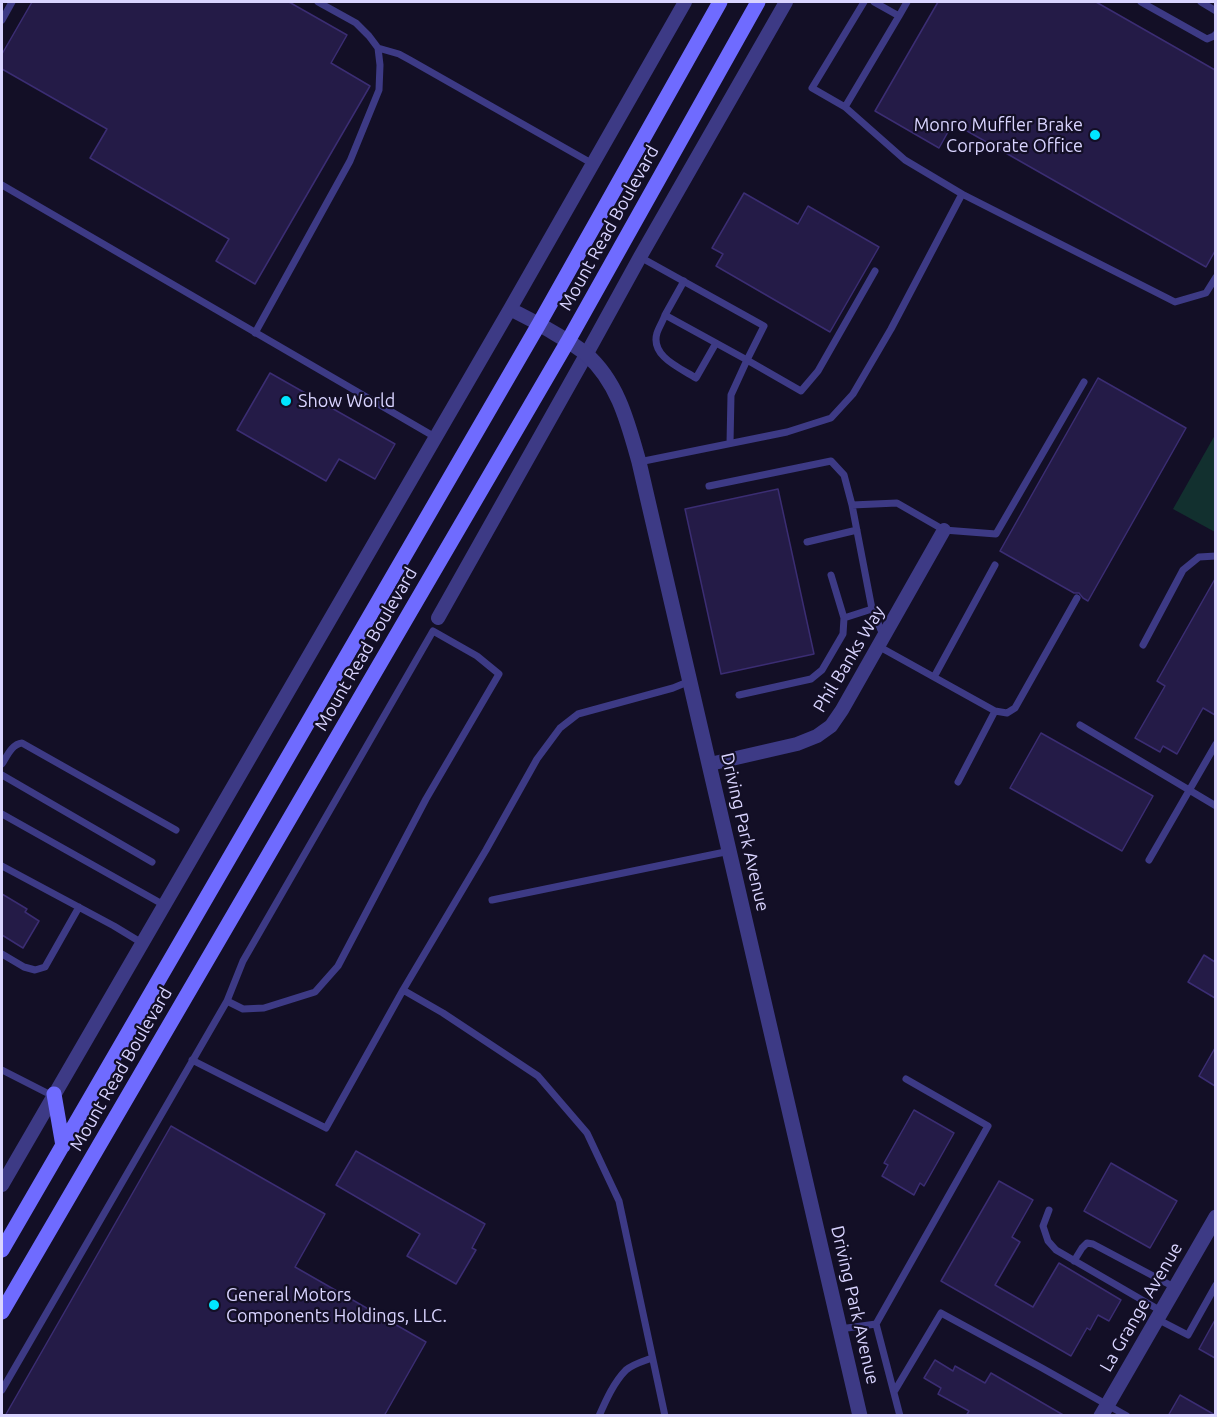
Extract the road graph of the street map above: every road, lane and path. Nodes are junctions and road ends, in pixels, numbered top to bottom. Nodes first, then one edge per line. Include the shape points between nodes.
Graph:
1 (12, 2) edge
2 (318, 2) edge
3 (685, 2) edge
4 (720, 2) edge
5 (758, 2) edge
6 (786, 2) edge
7 (864, 2) edge
8 (874, 2) edge
9 (907, 2) edge
10 (1141, 2) edge
11 (1201, 2) edge
12 (1215, 10) edge
13 (899, 16) junction
14 (2, 20) edge
15 (1215, 34) edge
16 (378, 48) junction
17 (845, 107) junction
18 (593, 164) junction
19 (2, 185) edge
20 (962, 194) junction
21 (640, 257) junction
22 (875, 271) dead end
23 (1215, 277) edge
24 (684, 281) junction
25 (510, 309) junction
26 (665, 315) junction
27 (539, 324) junction
28 (255, 333) junction
29 (568, 341) junction
30 (716, 343) junction
31 (586, 355) junction
32 (747, 360) junction
33 (1084, 382) dead end
34 (435, 437) junction
35 (730, 443) junction
36 (639, 462) junction
37 (709, 486) dead end
38 (852, 505) junction
39 (857, 530) junction
40 (944, 530) junction
41 (807, 542) dead end
42 (1215, 556) edge
43 (995, 565) dead end
44 (831, 575) dead end
45 (1077, 598) dead end
46 (872, 609) junction
47 (438, 618) joint
48 (844, 618) junction
49 (432, 631) junction
50 (881, 641) junction
51 (1143, 645) dead end
52 (934, 677) junction
53 (690, 681) junction
54 (739, 695) dead end
55 (995, 711) junction
56 (1080, 725) dead end
57 (1215, 744) edge
58 (2, 764) edge
59 (710, 764) junction
60 (2, 775) edge
61 (958, 782) dead end
62 (1188, 790) junction
63 (1215, 806) edge
64 (2, 814) edge
65 (176, 830) dead end
66 (730, 851) junction
67 (1149, 860) dead end
68 (152, 862) dead end
69 (2, 866) edge
70 (492, 900) dead end
71 (164, 905) junction
72 (79, 907) junction
73 (142, 944) junction
74 (2, 954) edge
75 (403, 990) junction
76 (227, 1001) junction
77 (192, 1060) junction
78 (2, 1070) edge
79 (906, 1079) dead end
80 (54, 1095) junction
81 (63, 1146) junction
82 (2, 1185) edge
83 (1049, 1210) dead end
84 (1215, 1217) edge
85 (2, 1250) edge
86 (1074, 1261) junction
87 (1215, 1285) edge
88 (1175, 1287) junction
89 (2, 1312) edge
90 (1159, 1315) junction
91 (876, 1324) junction
92 (840, 1329) junction
93 (652, 1358) junction
94 (2, 1390) edge
95 (894, 1392) junction
96 (1104, 1410) edge
97 (599, 1416) edge
98 (666, 1416) edge
99 (860, 1416) edge
100 (900, 1416) edge
101 (1127, 1416) edge

1 - 14 lane
2 - 16 lane via 356,23
3 - 18 street
4 - 27 main road, Mount Read Boulevard
5 - 29 main road, Mount Read Boulevard
6 - 21 street
7 - 17 lane via 812,88
8 - 13 lane
9 - 13 lane
10 - 15 lane via 1207,39
11 - 12 lane
13 - 17 lane
16 - 18 lane via 399,54
16 - 28 lane via 379,90 350,161
17 - 20 lane via 905,160
18 - 25 street
19 - 28 lane
20 - 23 lane via 1175,302 1206,293
20 - 35 lane via 853,394 831,418 787,432
21 - 24 lane
21 - 31 street
22 - 32 lane via 819,371 801,391
24 - 26 lane
24 - 32 lane via 764,326
25 - 27 street, Driving Park Avenue
25 - 34 street
26 - 30 lane
26 - 30 lane via 656,335 661,355 696,378
27 - 29 street, Driving Park Avenue
27 - 81 main road, Mount Read Boulevard
28 - 34 lane
29 - 31 street, Driving Park Avenue
29 - 89 main road, Mount Read Boulevard
30 - 32 lane
31 - 36 street, Driving Park Avenue via 616,393
31 - 47 street
32 - 35 lane via 731,394
33 - 40 lane via 996,534
34 - 71 street
35 - 36 lane
36 - 53 street, Driving Park Avenue
37 - 38 lane via 831,460 844,475
38 - 39 lane
38 - 40 lane via 897,502
39 - 41 lane
39 - 46 lane
40 - 50 street, Phil Banks Way
42 - 51 lane via 1199,557 1183,570
43 - 52 lane
44 - 48 lane
45 - 55 lane via 1015,708 1006,713
46 - 48 lane
46 - 50 lane
47 - 49 lane
48 - 54 lane via 843,634 822,670 811,679
49 - 76 lane via 243,960
49 - 76 lane via 477,656 499,674 426,799 338,966 315,992 264,1008 243,1010
50 - 52 lane
50 - 59 street, Phil Banks Way via 831,726 797,744
52 - 55 lane
53 - 59 street, Driving Park Avenue
53 - 75 lane via 578,714 560,728 537,759
55 - 61 lane
56 - 62 lane
57 - 62 lane
58 - 65 lane via 13,746 22,743
59 - 66 street, Driving Park Avenue
60 - 68 lane
62 - 63 lane
62 - 67 lane
64 - 71 lane
66 - 70 lane
66 - 92 street, Driving Park Avenue
69 - 72 lane
71 - 73 street
72 - 73 lane
72 - 74 lane via 45,967 24,967
73 - 80 street
75 - 77 lane via 326,1128
75 - 93 lane via 538,1076 587,1133 619,1202
76 - 77 lane
77 - 94 lane
78 - 80 lane
79 - 91 lane via 988,1125
80 - 81 main road
80 - 82 street
81 - 85 main road, Mount Read Boulevard
83 - 86 lane via 1043,1226 1048,1241
84 - 88 street, La Grange Avenue
86 - 88 lane via 1087,1243 1094,1244
86 - 90 lane
87 - 90 lane via 1188,1335
88 - 90 street, La Grange Avenue
90 - 96 street, La Grange Avenue
91 - 92 lane
91 - 95 lane
92 - 99 street, Driving Park Avenue
93 - 97 lane via 627,1370
93 - 98 lane
95 - 96 lane via 941,1313 1042,1368
95 - 100 lane
96 - 101 lane

